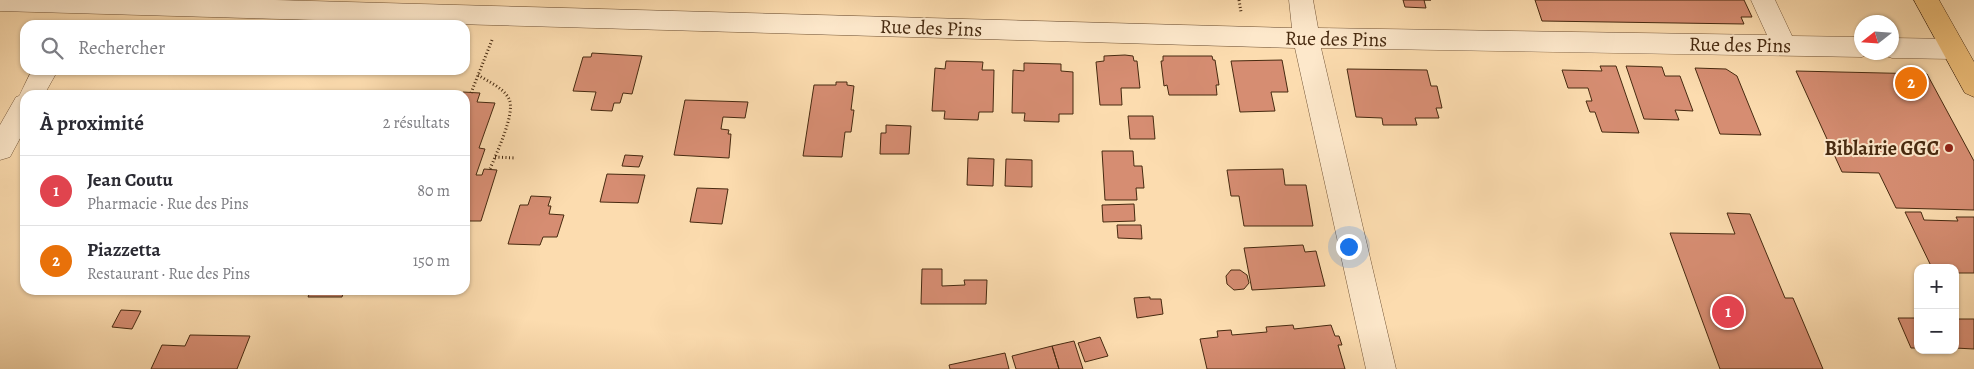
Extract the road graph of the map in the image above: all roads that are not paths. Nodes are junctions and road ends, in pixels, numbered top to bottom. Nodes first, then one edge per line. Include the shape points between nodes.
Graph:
1 (1301, 0) edge
2 (1762, 0) edge
3 (1926, 0) edge
4 (0, 2) edge
5 (77, 15) edge
6 (1306, 38) junction
7 (1784, 46) junction
8 (1854, 47) edge
9 (1899, 48) edge
10 (1953, 49) junction
11 (42, 75) edge
12 (1974, 86) edge
13 (33, 90) edge
14 (20, 113) edge
15 (0, 148) edge
16 (1380, 369) edge

1 - 6 street
2 - 7 street
3 - 10 main road
4 - 5 street, Rue des Pins
5 - 6 street, Rue des Pins via 502,16
6 - 7 street, Rue des Pins
6 - 16 street
7 - 8 street, Rue des Pins
9 - 10 street
10 - 12 main road
11 - 13 street
14 - 15 street

